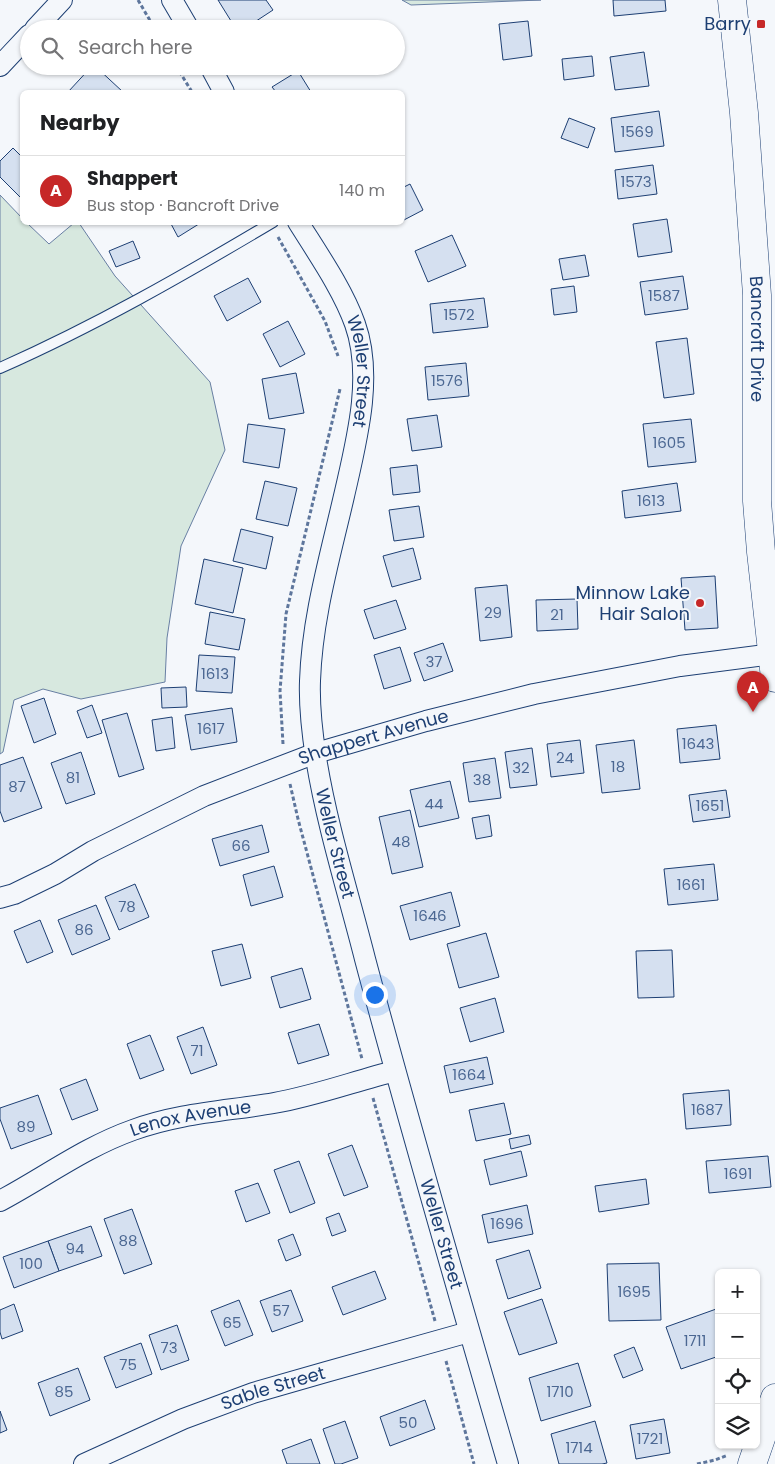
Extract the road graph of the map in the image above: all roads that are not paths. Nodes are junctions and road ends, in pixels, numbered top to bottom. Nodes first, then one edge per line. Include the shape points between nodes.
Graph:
1 (62, 0) edge
2 (172, 0) edge
3 (732, 0) edge
4 (43, 20) edge
5 (183, 20) edge
6 (20, 45) edge
7 (0, 66) edge
8 (215, 75) edge
9 (223, 90) edge
10 (268, 225) edge
11 (300, 225) edge
12 (0, 368) edge
13 (773, 654) edge
14 (316, 753) junction
15 (0, 898) edge
16 (395, 1071) junction
17 (0, 1201) edge
18 (469, 1332) junction
19 (775, 1398) edge
20 (740, 1460) edge
21 (84, 1464) edge
22 (508, 1464) edge

1 - 4 street
2 - 5 street
3 - 13 main road, Bancroft Drive via 757,295 757,501
6 - 7 street
8 - 9 street
10 - 12 lane via 116,312
11 - 14 street, Weller Street via 355,324 364,382 357,439 315,632 310,709
13 - 14 street, Shappert Avenue via 680,666 534,694 426,720
14 - 15 street, Shappert Avenue via 204,796 93,851 55,874
14 - 16 street, Weller Street via 323,800
16 - 17 street, Lenox Avenue via 275,1103 203,1113 135,1129 80,1154
16 - 18 street, Weller Street
18 - 21 street, Sable Street via 254,1393 183,1419
18 - 22 street, Weller Street
19 - 20 main road

